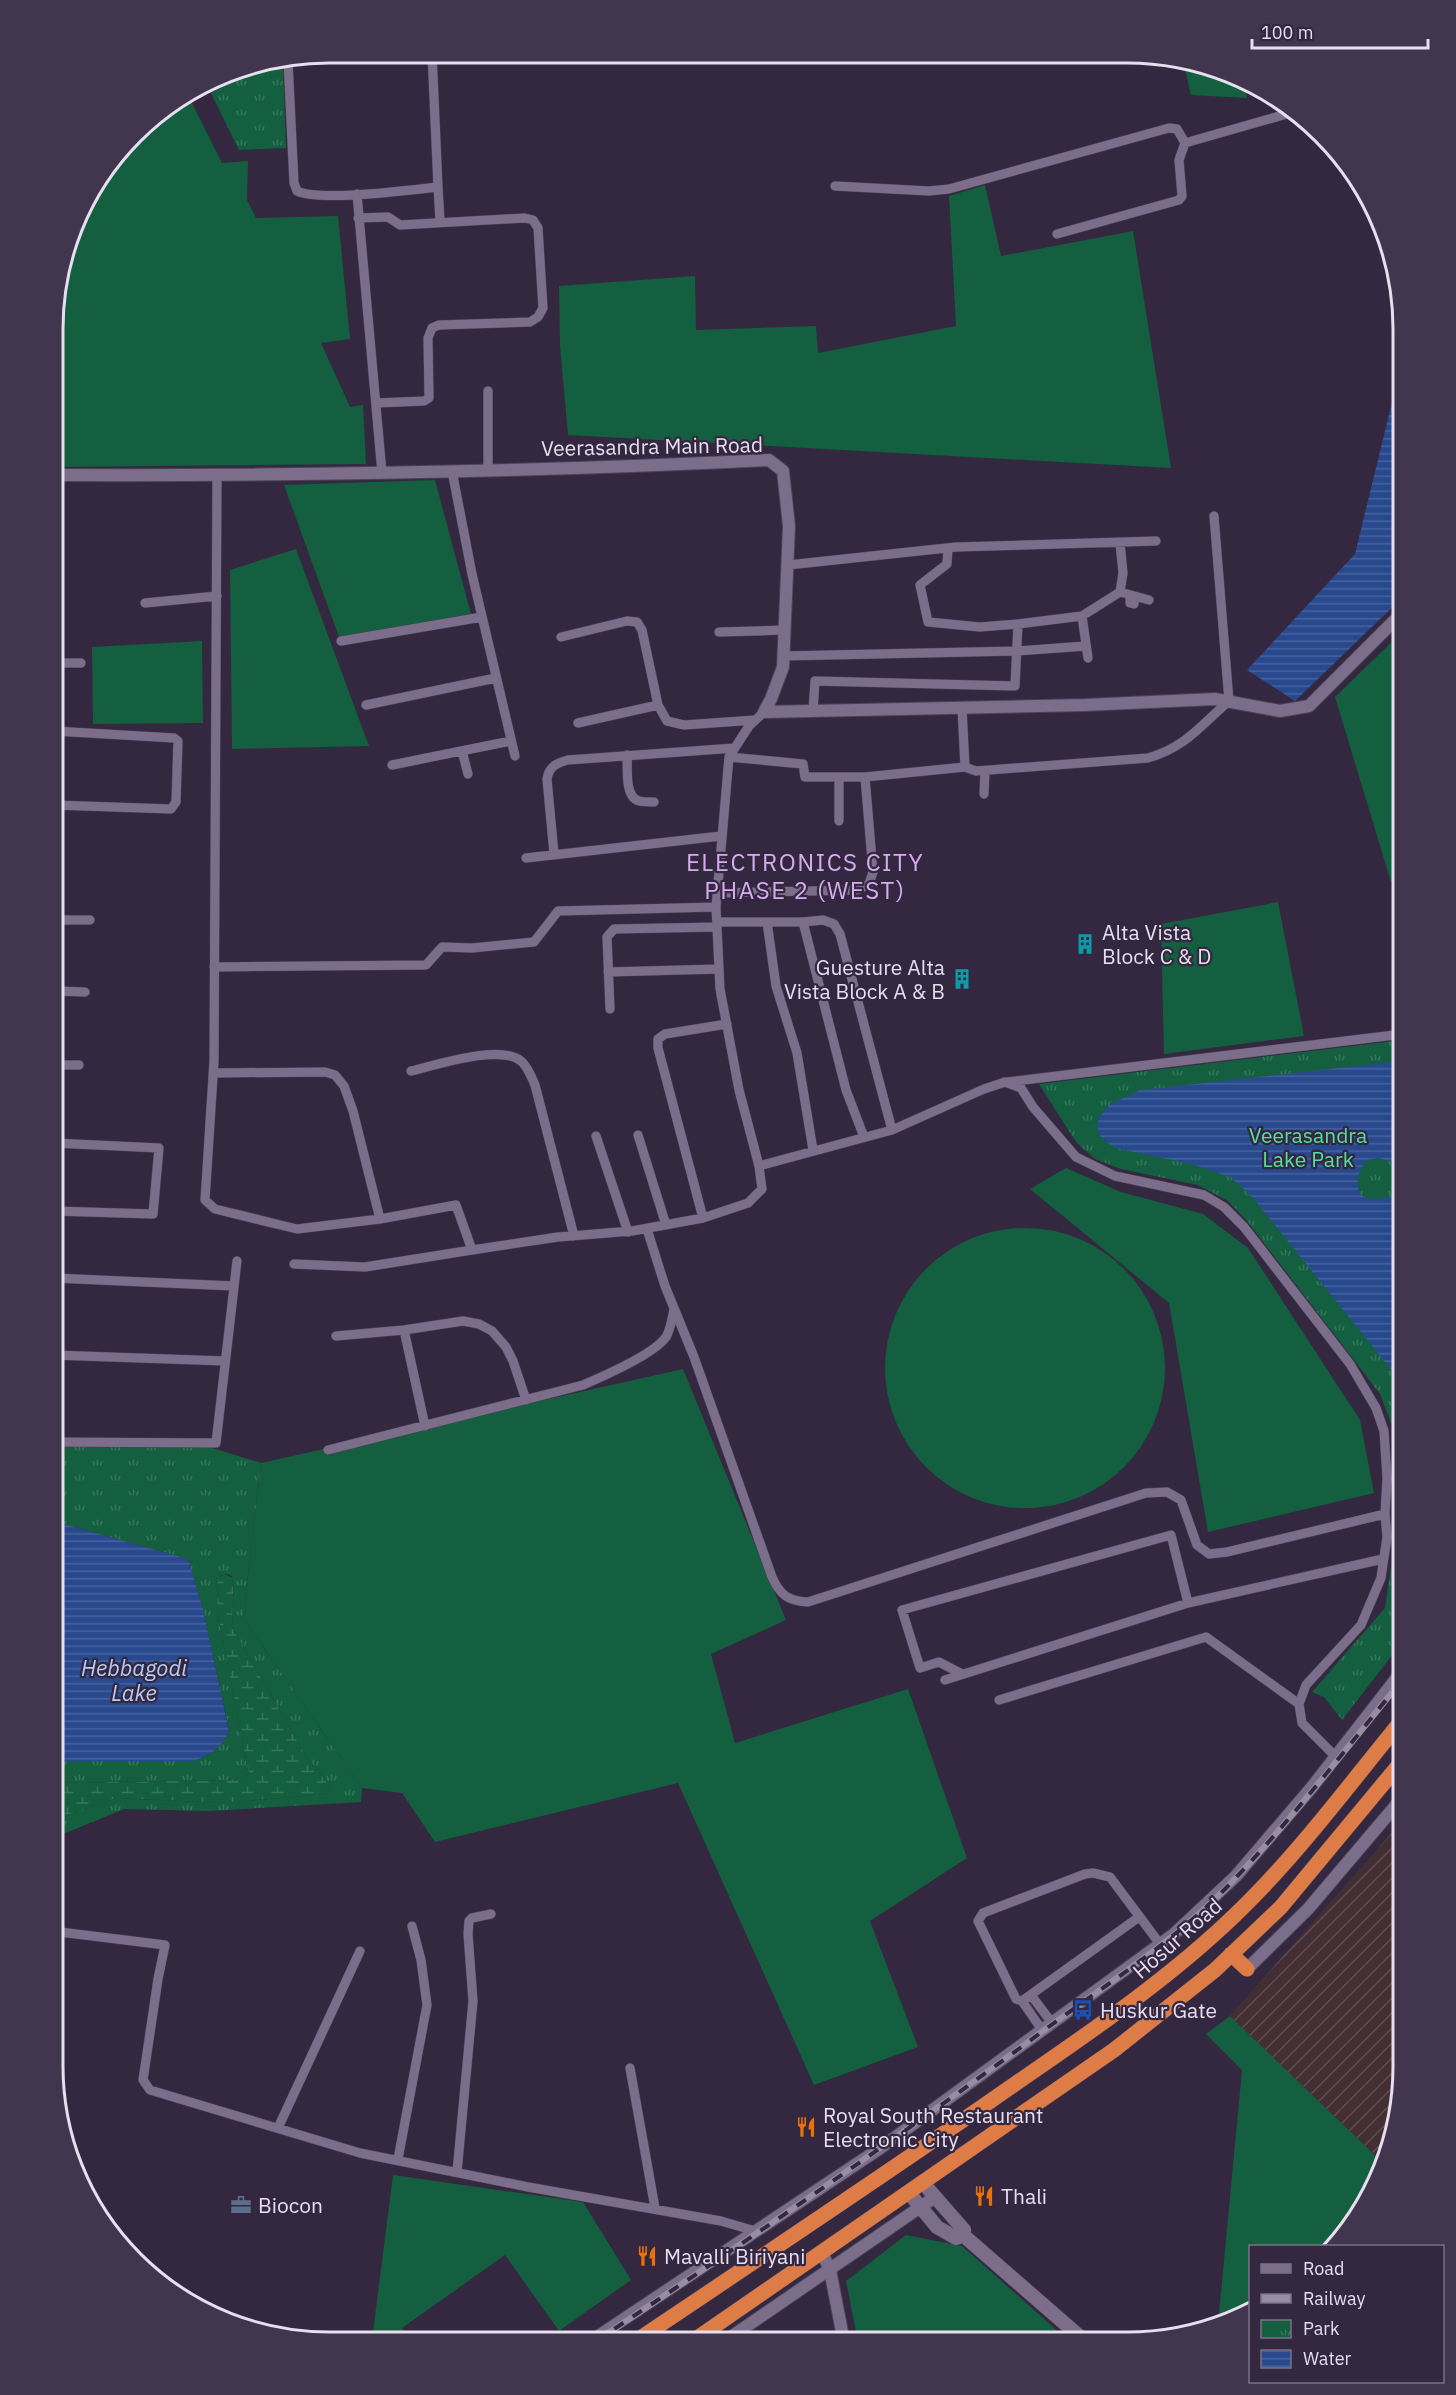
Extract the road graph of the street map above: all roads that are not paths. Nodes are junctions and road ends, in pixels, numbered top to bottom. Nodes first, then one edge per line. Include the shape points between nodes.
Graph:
1 (432, 63) edge
2 (288, 66) edge
3 (1284, 115) edge
4 (1185, 143) junction
5 (835, 186) dead end
6 (438, 187) junction
7 (357, 194) junction
8 (358, 218) junction
9 (440, 222) junction
10 (1057, 234) dead end
11 (488, 392) dead end
12 (376, 403) junction
13 (488, 470) junction
14 (452, 471) junction
15 (382, 473) junction
16 (63, 474) edge
17 (217, 476) junction
18 (1214, 516) dead end
19 (1156, 541) dead end
20 (1120, 543) junction
21 (948, 548) junction
22 (788, 565) junction
23 (1120, 592) junction
24 (216, 596) junction
25 (1149, 600) dead end
26 (145, 603) dead end
27 (1082, 616) junction
28 (482, 617) junction
29 (1393, 622) edge
30 (1018, 624) junction
31 (785, 630) junction
32 (719, 632) dead end
33 (561, 637) dead end
34 (341, 641) dead end
35 (1086, 646) junction
36 (1017, 651) junction
37 (783, 656) junction
38 (1088, 658) dead end
39 (63, 663) edge
40 (81, 663) dead end
41 (496, 678) junction
42 (1229, 701) junction
43 (366, 705) dead end
44 (657, 705) junction
45 (962, 708) junction
46 (813, 711) junction
47 (759, 716) junction
48 (578, 723) dead end
49 (63, 732) edge
50 (511, 741) junction
51 (735, 748) junction
52 (462, 751) junction
53 (627, 755) junction
54 (515, 756) dead end
55 (729, 757) junction
56 (392, 765) dead end
57 (965, 767) junction
58 (985, 771) junction
59 (468, 774) dead end
60 (839, 777) junction
61 (865, 777) junction
62 (984, 794) dead end
63 (654, 802) dead end
64 (63, 805) edge
65 (840, 821) dead end
66 (721, 837) junction
67 (554, 854) junction
68 (526, 858) dead end
69 (717, 893) junction
70 (716, 907) junction
71 (63, 920) edge
72 (90, 920) dead end
73 (767, 922) junction
74 (803, 922) junction
75 (717, 925) junction
76 (214, 967) junction
77 (719, 969) junction
78 (608, 972) junction
79 (63, 991) edge
80 (85, 992) dead end
81 (609, 1009) dead end
82 (727, 1024) junction
83 (1393, 1035) edge
84 (63, 1065) edge
85 (79, 1065) dead end
86 (411, 1071) dead end
87 (213, 1073) junction
88 (1005, 1082) junction
89 (892, 1130) junction
90 (638, 1135) dead end
91 (596, 1136) dead end
92 (864, 1137) junction
93 (63, 1144) edge
94 (813, 1150) junction
95 (759, 1166) junction
96 (63, 1211) edge
97 (703, 1218) junction
98 (380, 1219) junction
99 (666, 1225) junction
100 (647, 1229) junction
101 (628, 1232) junction
102 (574, 1236) junction
103 (472, 1250) junction
104 (237, 1261) dead end
105 (294, 1264) dead end
106 (63, 1278) edge
107 (234, 1286) junction
108 (674, 1309) junction
109 (404, 1330) junction
110 (336, 1336) dead end
111 (63, 1355) edge
112 (225, 1361) junction
113 (526, 1400) junction
114 (425, 1426) junction
115 (63, 1442) edge
116 (328, 1450) dead end
117 (1385, 1514) junction
118 (1383, 1559) junction
119 (1188, 1603) junction
120 (962, 1674) junction
121 (945, 1680) dead end
122 (1393, 1683) edge
123 (999, 1700) dead end
124 (1299, 1704) junction
125 (1393, 1731) edge
126 (1336, 1757) junction
127 (1393, 1772) edge
128 (1393, 1809) edge
129 (491, 1914) dead end
130 (1140, 1917) junction
131 (412, 1926) dead end
132 (63, 1932) edge
133 (1161, 1944) junction
134 (360, 1951) dead end
135 (1231, 1954) junction
136 (1247, 1969) joint
137 (1031, 1995) junction
138 (1022, 2001) junction
139 (1047, 2027) junction
140 (630, 2068) dead end
141 (278, 2128) junction
142 (398, 2159) junction
143 (457, 2172) junction
144 (923, 2183) junction
145 (909, 2193) junction
146 (935, 2197) junction
147 (655, 2208) junction
148 (920, 2208) junction
149 (755, 2231) junction
150 (963, 2235) junction
151 (822, 2253) junction
152 (830, 2270) junction
153 (604, 2332) edge
154 (649, 2332) edge
155 (707, 2332) edge
156 (738, 2332) edge
157 (842, 2332) edge
158 (1075, 2332) edge

1 - 6 street
2 - 7 street via 297,191 305,195
3 - 4 street
4 - 5 street via 1177,129 1169,128 949,189
4 - 10 street via 1179,160 1179,200
6 - 7 street
6 - 9 street
7 - 8 street
8 - 9 street via 388,217 400,225
8 - 12 street
9 - 12 street via 533,220 538,228 543,308 530,322 432,328 428,338 429,398
11 - 13 street
12 - 15 street
13 - 14 street, Veerasandra Main Road
13 - 22 street, Veerasandra Main Road via 769,460 783,471 789,526
14 - 15 street, Veerasandra Main Road
14 - 28 street
15 - 17 street, Veerasandra Main Road
16 - 17 street, Veerasandra Main Road
17 - 24 street
18 - 42 street
19 - 20 street
20 - 21 street
20 - 23 street
21 - 22 street
21 - 30 street via 947,564 920,585 928,622 980,627
22 - 31 street, Veerasandra Main Road
23 - 25 street
23 - 27 street
24 - 26 street
24 - 76 street
27 - 30 street
27 - 35 street
28 - 34 street
28 - 41 street
29 - 42 street via 1309,706 1280,711
30 - 36 street
31 - 32 street
31 - 37 street, Veerasandra Main Road
33 - 44 street via 637,622
35 - 36 street
35 - 38 street
36 - 37 street
36 - 46 street via 1015,686 815,681
37 - 47 street, Veerasandra Main Road via 771,699
39 - 40 street
41 - 43 street
41 - 50 street
42 - 45 street
42 - 58 street via 1180,746 1148,758
44 - 47 street via 667,721 675,724
44 - 48 street
45 - 46 street
45 - 57 street
46 - 47 street
47 - 51 street, Veerasandra Main Road
49 - 64 street via 178,741 176,802 171,809
50 - 52 street
50 - 54 street
51 - 53 street
51 - 55 street, Veerasandra Main Road
52 - 56 street
52 - 59 street
53 - 63 street via 633,798
53 - 67 street via 568,760 548,771
55 - 60 street via 803,764 805,777
55 - 66 street, Veerasandra Main Road
57 - 58 street
57 - 61 street
58 - 62 street
60 - 61 street
60 - 65 street
61 - 69 street via 873,872 869,884 857,890
66 - 67 street
66 - 69 street, Veerasandra Main Road
67 - 68 street
69 - 70 street, Veerasandra Main Road
70 - 75 street, Veerasandra Main Road
70 - 76 street via 558,911 534,942 472,948 442,946 426,965
71 - 72 street
73 - 74 street
73 - 75 street
73 - 94 street via 776,986 796,1053
74 - 89 street via 829,920 840,934
74 - 92 street via 846,1090
75 - 77 street, Veerasandra Main Road
75 - 78 street via 614,929 607,937
76 - 87 street
77 - 78 street
77 - 82 street, Veerasandra Main Road
78 - 81 street
79 - 80 street
82 - 95 street, Veerasandra Main Road
82 - 97 street via 664,1034 658,1039
83 - 88 street
84 - 85 street
86 - 102 street via 478,1055 505,1055 519,1059 528,1068
87 - 98 street via 325,1072 335,1076 344,1086 353,1111
87 - 98 street via 205,1200 215,1209 297,1229
88 - 89 street
88 - 117 street via 1021,1088 1076,1157 1115,1176 1204,1195 1224,1207 1244,1227 1350,1364 1376,1408 1384,1431
89 - 92 street
90 - 99 street
91 - 101 street
92 - 94 street
93 - 96 street via 159,1149 153,1214
94 - 95 street
95 - 97 street, Veerasandra Main Road via 762,1189 748,1203
97 - 99 street
98 - 103 street via 456,1206
99 - 100 street
100 - 101 street
100 - 108 street
101 - 102 street
102 - 103 street
103 - 105 street via 365,1268
104 - 107 street
106 - 107 street
107 - 112 street
108 - 113 street via 669,1330 659,1344 584,1385
108 - 117 street via 772,1577 784,1597 795,1601 808,1602 1146,1493 1167,1492 1180,1500 1197,1545 1209,1554
109 - 110 street
109 - 113 street via 463,1321 492,1331 513,1360
109 - 114 street
111 - 112 street
112 - 115 street via 216,1443
113 - 114 street
114 - 116 street
117 - 118 street via 1387,1537
118 - 119 street
118 - 124 street via 1381,1578 1361,1625 1306,1685
119 - 120 street
119 - 120 street via 1171,1535 902,1610 920,1668 939,1662
120 - 121 street
122 - 126 street
123 - 124 street via 1206,1637
124 - 126 street via 1302,1723
125 - 154 highway, Hosur Road via 1281,1867 1235,1916 1176,1968 1112,2017
126 - 133 street via 1236,1876
127 - 135 highway via 1281,1907
128 - 136 street via 1308,1909
129 - 143 street via 469,1921 474,2001
130 - 133 street
130 - 137 street
130 - 138 street via 1110,1877 1093,1872 983,1913 978,1921 1016,1999
131 - 142 street via 427,2005
132 - 141 street via 165,1945 143,2080 150,2090
133 - 139 street
134 - 141 street
135 - 136 highway
135 - 144 highway via 1114,2050
137 - 138 street
137 - 139 street
138 - 139 street
139 - 149 street via 879,2149
140 - 147 street
141 - 142 street via 360,2153
142 - 143 street
143 - 147 street
144 - 145 highway
144 - 146 main road
145 - 148 main road
145 - 151 highway
146 - 148 street
146 - 150 main road via 964,2229
147 - 149 street
148 - 150 main road via 942,2232 956,2238
148 - 152 street
149 - 153 street
150 - 158 main road
151 - 152 street
151 - 155 highway
152 - 156 street
152 - 157 street

